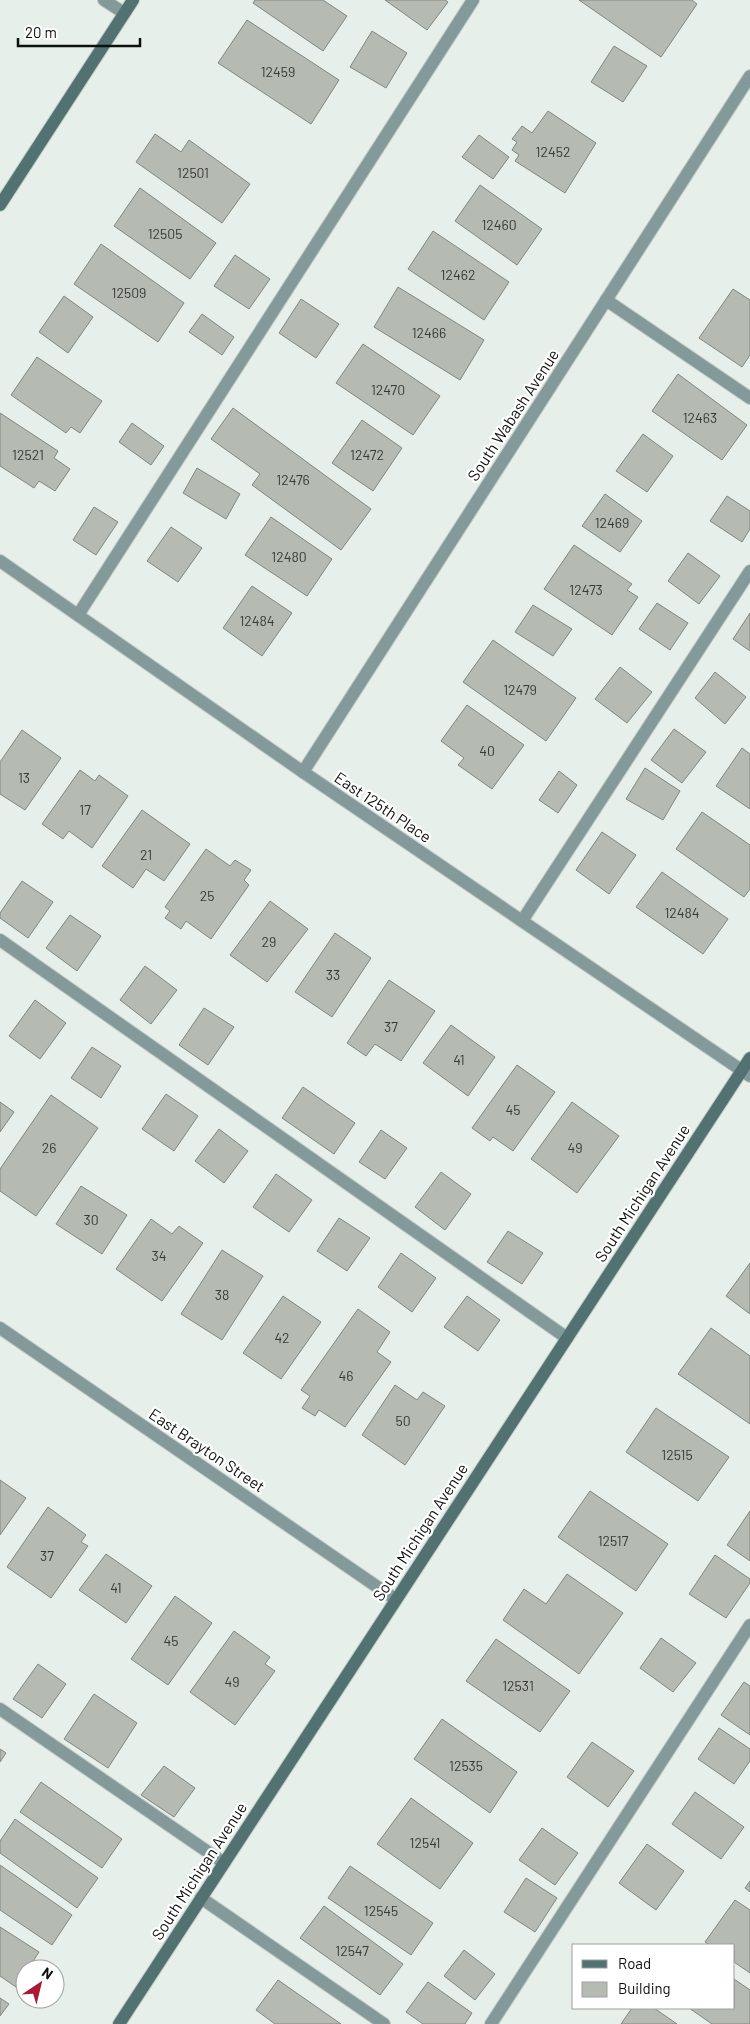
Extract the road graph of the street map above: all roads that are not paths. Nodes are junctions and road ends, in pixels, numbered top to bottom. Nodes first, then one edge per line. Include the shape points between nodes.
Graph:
1 (104, 0) edge
2 (132, 0) edge
3 (473, 0) edge
4 (124, 14) junction
5 (750, 76) edge
6 (0, 205) edge
7 (606, 300) junction
8 (750, 398) edge
9 (0, 561) edge
10 (750, 571) edge
11 (78, 615) junction
12 (303, 772) junction
13 (522, 920) junction
14 (0, 940) edge
15 (750, 1058) edge
16 (746, 1073) edge
17 (0, 1328) edge
18 (567, 1338) junction
19 (395, 1599) junction
20 (750, 1625) edge
21 (0, 1709) edge
22 (224, 1863) junction
23 (201, 1898) junction
24 (119, 2024) edge
25 (384, 2024) edge
26 (491, 2024) edge

1 - 4 street
2 - 4 main road
3 - 11 street
4 - 6 main road
5 - 7 street, South Wabash Avenue
7 - 8 street
7 - 12 street, South Wabash Avenue
9 - 11 street, East 125th Place
10 - 13 street
11 - 12 street, East 125th Place
12 - 13 street, East 125th Place
13 - 16 street, East 125th Place
14 - 18 street
15 - 16 main road, South Michigan Avenue
16 - 18 main road, South Michigan Avenue
17 - 19 street, East Brayton Street
18 - 19 main road, South Michigan Avenue
19 - 22 main road, South Michigan Avenue
20 - 26 street
21 - 22 street
22 - 23 main road, South Michigan Avenue
23 - 24 main road, South Michigan Avenue
23 - 25 street

